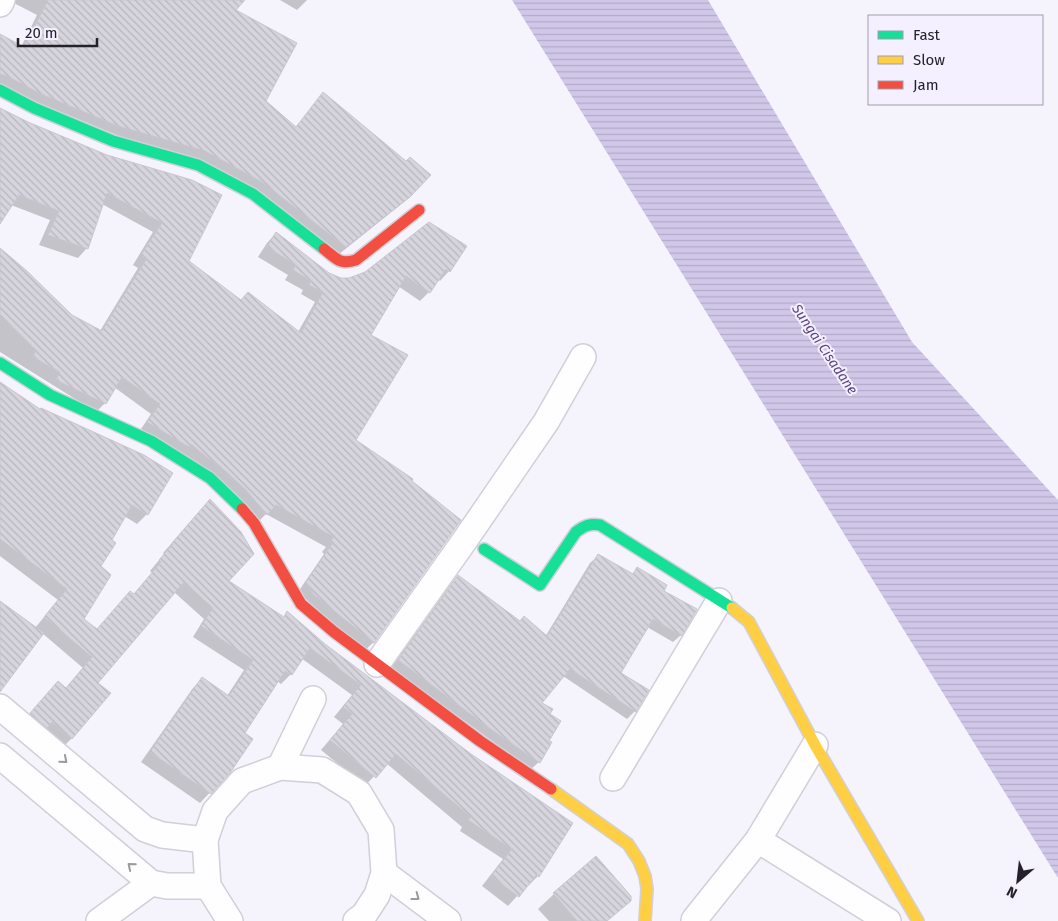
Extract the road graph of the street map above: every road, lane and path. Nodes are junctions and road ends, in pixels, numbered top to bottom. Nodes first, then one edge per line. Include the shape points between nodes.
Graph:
1 (2, 0) edge
2 (0, 4) edge
3 (0, 90) edge
4 (419, 210) dead end
5 (583, 357) dead end
6 (0, 363) edge
7 (484, 549) dead end
8 (719, 601) junction
9 (377, 664) junction
10 (313, 698) dead end
11 (0, 707) edge
12 (34, 735) junction
13 (816, 744) junction
14 (4, 760) edge
15 (280, 766) junction
16 (613, 778) dead end
17 (204, 840) junction
18 (758, 840) junction
19 (384, 873) junction
20 (151, 883) junction
21 (208, 886) junction
22 (364, 919) edge
23 (694, 920) edge
24 (99, 921) edge
25 (230, 921) edge
26 (448, 921) edge
27 (645, 921) edge
28 (888, 921) edge
29 (918, 921) edge

1 - 2 street
3 - 4 street via 113,141 198,165 253,194 345,263 356,260
5 - 9 street via 546,422
6 - 9 street via 50,395 151,440 210,478 254,523 301,604
7 - 8 street via 540,585 579,529 590,524 603,526
8 - 13 street via 749,622
8 - 16 street
9 - 27 street via 628,844 645,876
10 - 15 street
11 - 12 street
12 - 14 street
12 -> 17 street via 145,829 162,835
13 - 18 street
13 - 29 street
20 -> 14 street
15 - 17 street via 242,781 215,811
15 - 19 street via 322,770 359,793 381,830
17 - 21 street
18 - 23 street
18 - 28 street
19 - 22 street
19 -> 26 street
20 - 21 street
20 - 24 street
21 - 25 street

